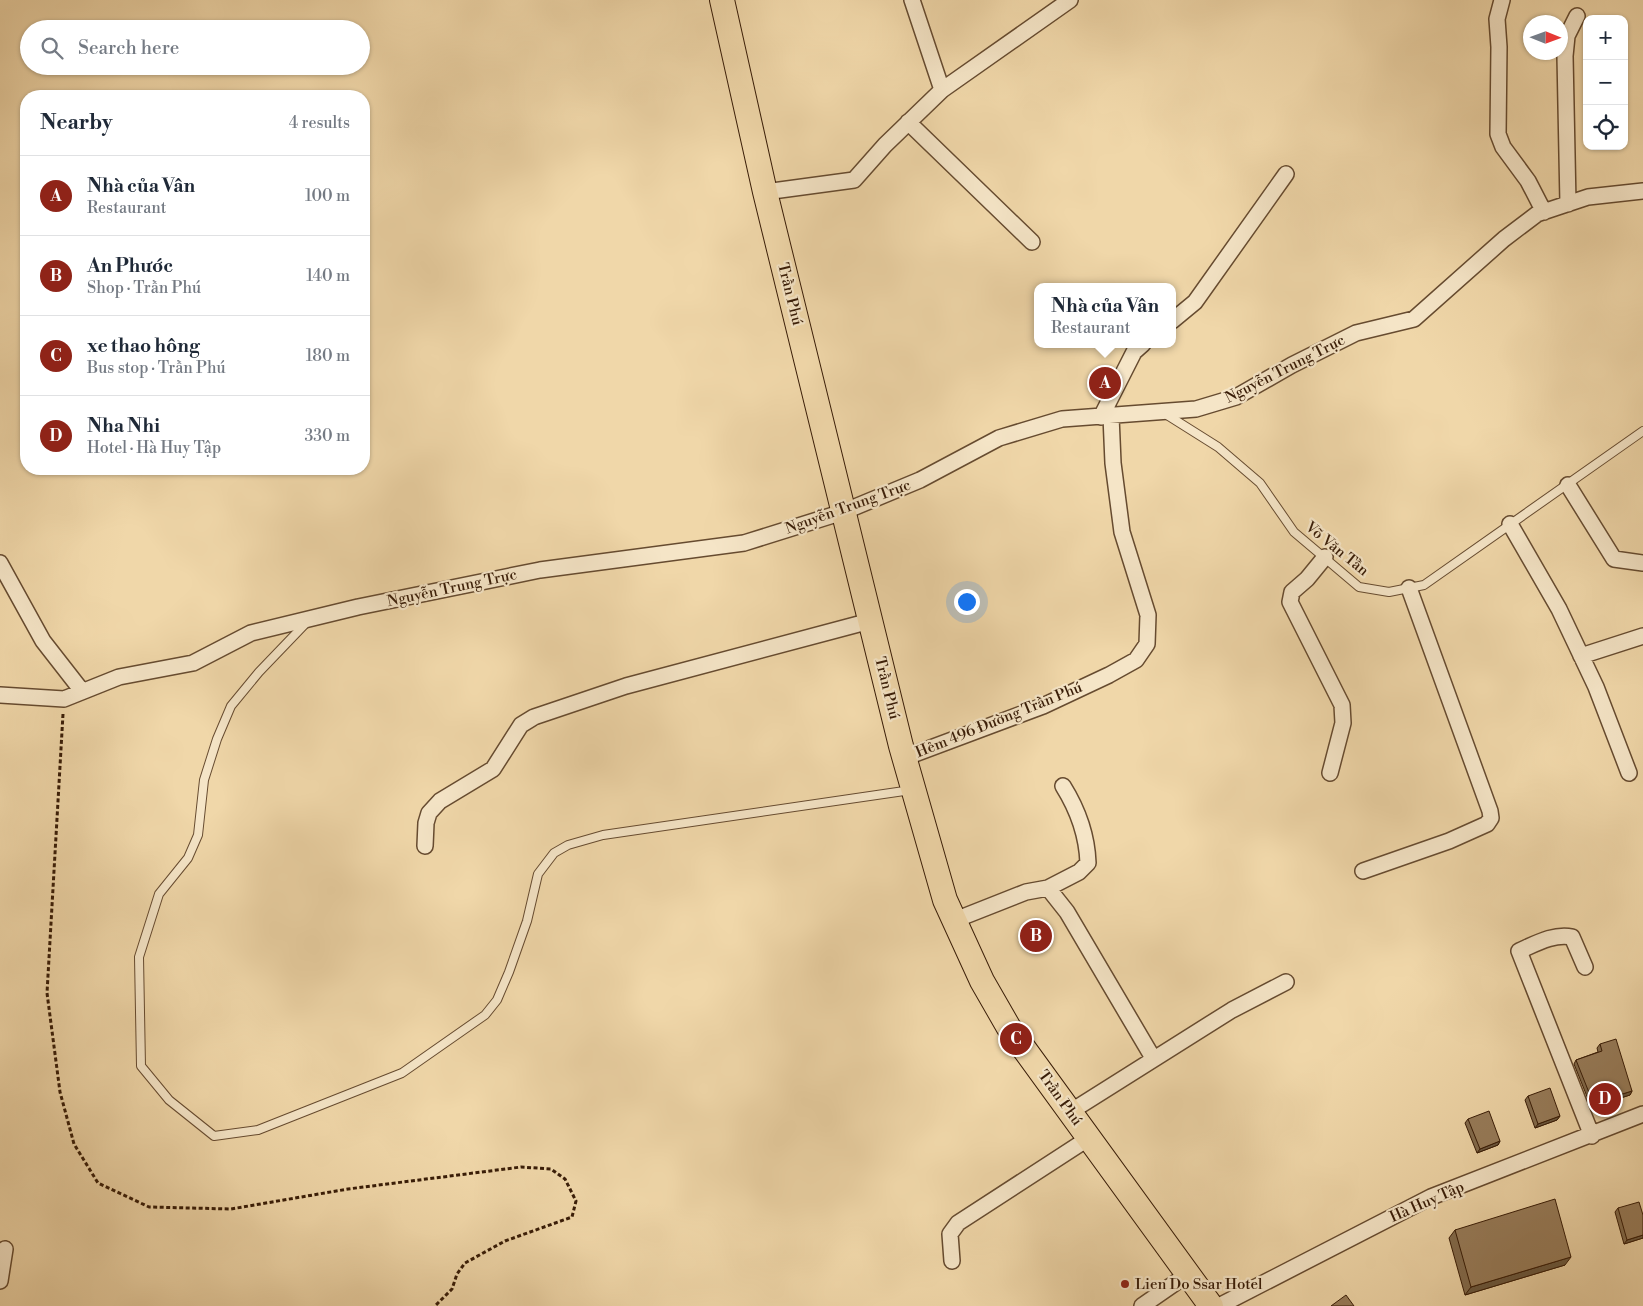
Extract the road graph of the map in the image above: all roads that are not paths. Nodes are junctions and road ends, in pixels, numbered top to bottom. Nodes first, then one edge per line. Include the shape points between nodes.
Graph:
1 (722, 0) edge
2 (912, 0) edge
3 (1502, 0) edge
4 (1066, 2) edge
5 (1577, 16) dead end
6 (942, 90) junction
7 (908, 122) junction
8 (1286, 174) dead end
9 (1643, 191) edge
10 (765, 192) junction
11 (1568, 204) junction
12 (1544, 212) junction
13 (1032, 242) dead end
14 (1176, 318) edge
15 (1138, 348) edge
16 (1162, 412) junction
17 (1106, 417) junction
18 (1643, 431) edge
19 (1568, 485) junction
20 (843, 512) junction
21 (1510, 524) junction
22 (1325, 557) junction
23 (0, 563) edge
24 (1643, 563) edge
25 (1409, 588) junction
26 (310, 619) junction
27 (870, 621) junction
28 (1643, 636) edge
29 (1581, 656) junction
30 (82, 691) junction
31 (0, 695) edge
32 (904, 758) junction
33 (1330, 773) dead end
34 (1629, 773) dead end
35 (1063, 786) dead end
36 (913, 790) junction
37 (425, 846) dead end
38 (1363, 871) dead end
39 (1048, 888) junction
40 (955, 920) junction
41 (1585, 967) dead end
42 (1286, 982) dead end
43 (1152, 1058) junction
44 (1070, 1112) junction
45 (1643, 1114) edge
46 (1592, 1136) junction
47 (1089, 1138) junction
48 (5, 1249) dead end
49 (952, 1261) dead end
50 (1188, 1274) junction
51 (0, 1281) edge
52 (1142, 1306) edge
53 (1211, 1306) edge
54 (1219, 1306) edge

1 - 10 highway, Trần Phú
2 - 6 street
3 - 12 street via 1497,19 1498,134
4 - 6 street
5 - 11 street via 1567,36 1565,56
6 - 7 street
7 - 10 street via 854,180
7 - 13 street
8 - 14 street via 1196,302
9 - 11 street, Nguyễn Trung Trực via 1588,197
10 - 20 highway, Trần Phú
11 - 12 street, Nguyễn Trung Trực
12 - 16 street, Nguyễn Trung Trực via 1504,239 1414,319 1356,333 1236,397 1196,409
15 - 17 street
16 - 17 street, Nguyễn Trung Trực
16 - 22 lane, Võ Văn Tần via 1218,447 1260,483 1294,532
17 - 20 street, Nguyễn Trung Trực via 1062,419 999,438 920,480
17 - 32 street, Hẻm 496 Đường Trần Phú via 1122,532 1148,614 1146,644 1136,660 1084,687 1043,706
18 - 19 lane, Võ Văn Tần
19 - 21 lane, Võ Văn Tần
19 - 24 street via 1614,559
20 - 26 street, Nguyễn Trung Trực via 744,543 540,570
20 - 27 highway, Trần Phú
21 - 25 lane, Võ Văn Tần via 1424,585
21 - 29 street via 1559,609
22 - 25 lane, Võ Văn Tần via 1359,587 1389,592
22 - 33 street via 1292,592 1290,602 1342,705 1343,723
23 - 30 street via 43,641
25 - 38 street via 1491,818 1487,824 1449,841
26 - 30 street, Nguyễn Trung Trực via 251,633 193,663 119,677
26 - 36 lane via 231,706 204,780 198,835 188,858 159,894 139,958 141,1066 169,1100 214,1136 258,1130 402,1073 485,1015 497,1000 509,972 527,921 538,874 554,853 568,845 603,836
27 - 32 highway, Trần Phú
27 - 37 street via 626,686 534,717 521,725 493,769 440,801 429,813
28 - 29 street
29 - 34 street
30 - 31 street, Nguyễn Trung Trực via 64,699
32 - 36 highway, Trần Phú
35 - 39 street via 1085,831 1088,863 1079,872
36 - 40 highway, Trần Phú via 945,900
39 - 40 street via 1026,892
39 - 43 street via 1067,912
40 - 44 highway, Trần Phú via 982,981 1009,1028
41 - 46 street via 1572,937 1564,935 1519,951
42 - 43 street
43 - 44 street
44 - 47 highway, Trần Phú
45 - 46 street, Hà Huy Tập
46 - 54 street, Hà Huy Tập via 1431,1197
47 - 49 street via 958,1223 950,1234
47 - 50 highway, Trần Phú
48 - 51 street
50 - 52 street
50 - 53 highway, Trần Phú

